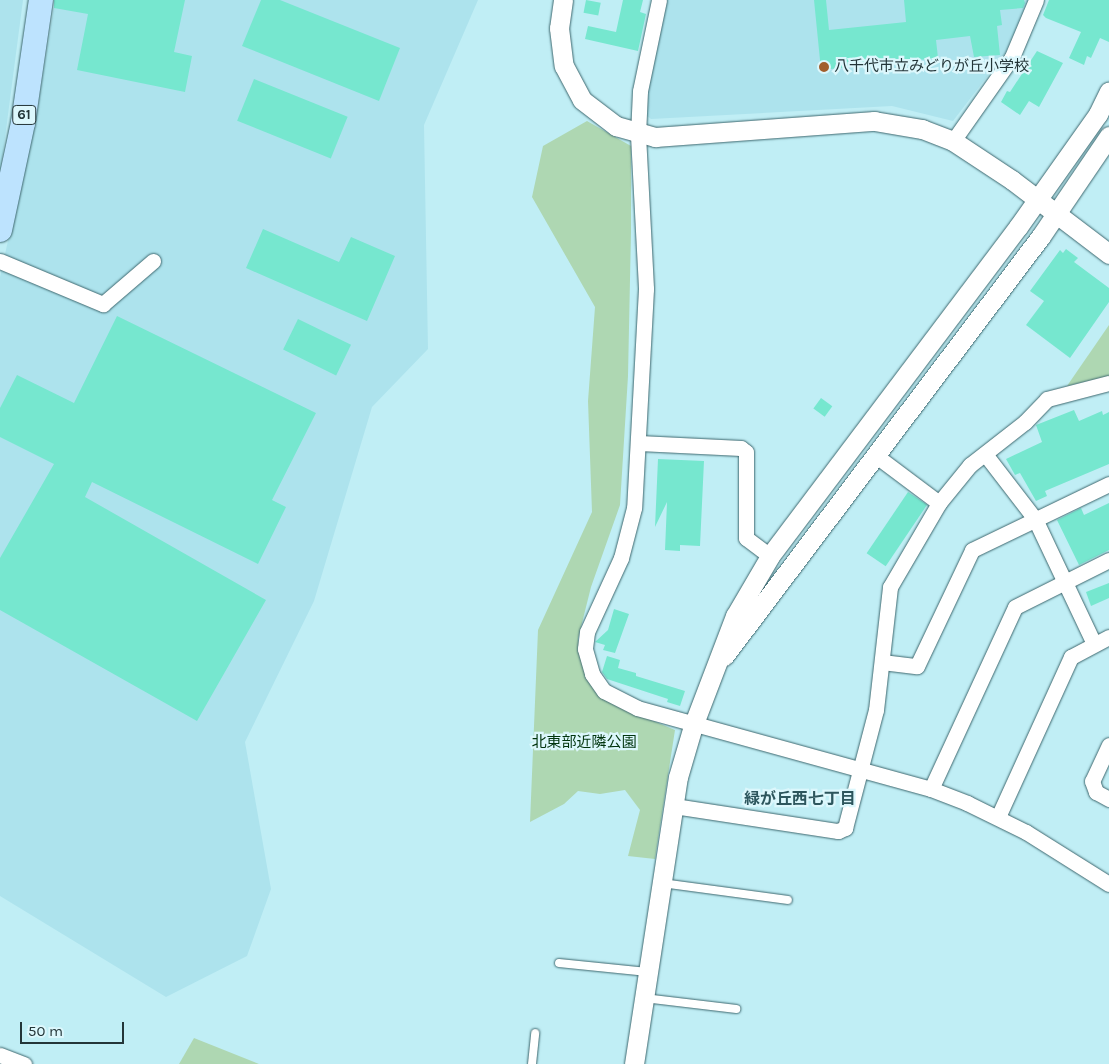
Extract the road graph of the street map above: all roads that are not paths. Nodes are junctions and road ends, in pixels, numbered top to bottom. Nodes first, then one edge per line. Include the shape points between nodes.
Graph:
1 (41, 0) edge
2 (563, 0) edge
3 (659, 0) edge
4 (1036, 0) edge
5 (1109, 91) edge
6 (638, 134) junction
7 (1109, 136) edge
8 (953, 141) junction
9 (1037, 200) junction
10 (1056, 214) junction
11 (0, 230) edge
12 (1109, 254) edge
13 (0, 261) edge
14 (153, 261) dead end
15 (1109, 383) edge
16 (639, 443) junction
17 (985, 454) junction
18 (875, 455) junction
19 (1109, 484) edge
20 (939, 503) junction
21 (1035, 519) junction
22 (770, 556) junction
23 (1109, 560) edge
24 (1064, 582) junction
25 (1109, 637) edge
26 (1094, 644) junction
27 (882, 662) junction
28 (714, 668) junction
29 (692, 726) junction
30 (1109, 745) edge
31 (862, 770) junction
32 (931, 789) junction
33 (1109, 799) edge
34 (674, 806) junction
35 (998, 817) junction
36 (662, 884) junction
37 (1109, 884) edge
38 (788, 900) dead end
39 (559, 963) dead end
40 (648, 972) junction
41 (644, 998) junction
42 (736, 1009) dead end
43 (535, 1033) dead end
44 (0, 1055) edge
45 (24, 1064) edge
46 (532, 1064) edge
47 (634, 1064) edge

1 - 11 main road, 61 via 23,124
2 - 6 street via 559,46 572,84 600,116
3 - 6 street via 640,91
4 - 8 street via 1012,57
5 - 9 street via 1098,114
6 - 8 street via 655,137 874,121 922,129
6 - 16 street via 646,289
7 - 10 street
8 - 9 street
9 - 10 street
9 - 22 street
10 - 12 street
10 - 18 street
13 - 14 street via 103,304
15 - 17 street via 1048,399
16 - 22 street via 741,448 746,452 746,538
16 - 29 street via 634,508 628,537 593,616 585,650 592,674 604,691 618,701
17 - 20 street via 970,465
17 - 21 street
18 - 20 street
18 - 28 street via 750,626
19 - 21 street
20 - 27 street via 890,587
21 - 24 street
21 - 27 street via 972,550 917,666
22 - 28 street via 735,616
23 - 24 street
24 - 26 street
24 - 32 street via 1015,606
25 - 26 street
26 - 35 street via 1071,657
27 - 31 street via 876,710
28 - 29 street
29 - 31 street
29 - 34 street
30 - 33 street via 1092,781 1096,792
31 - 32 street
31 - 34 street via 848,822 838,831
32 - 35 street
34 - 36 street
35 - 37 street
36 - 38 lane
36 - 40 street
39 - 40 lane
40 - 41 street
41 - 42 lane
41 - 47 street
43 - 46 lane
44 - 45 street

